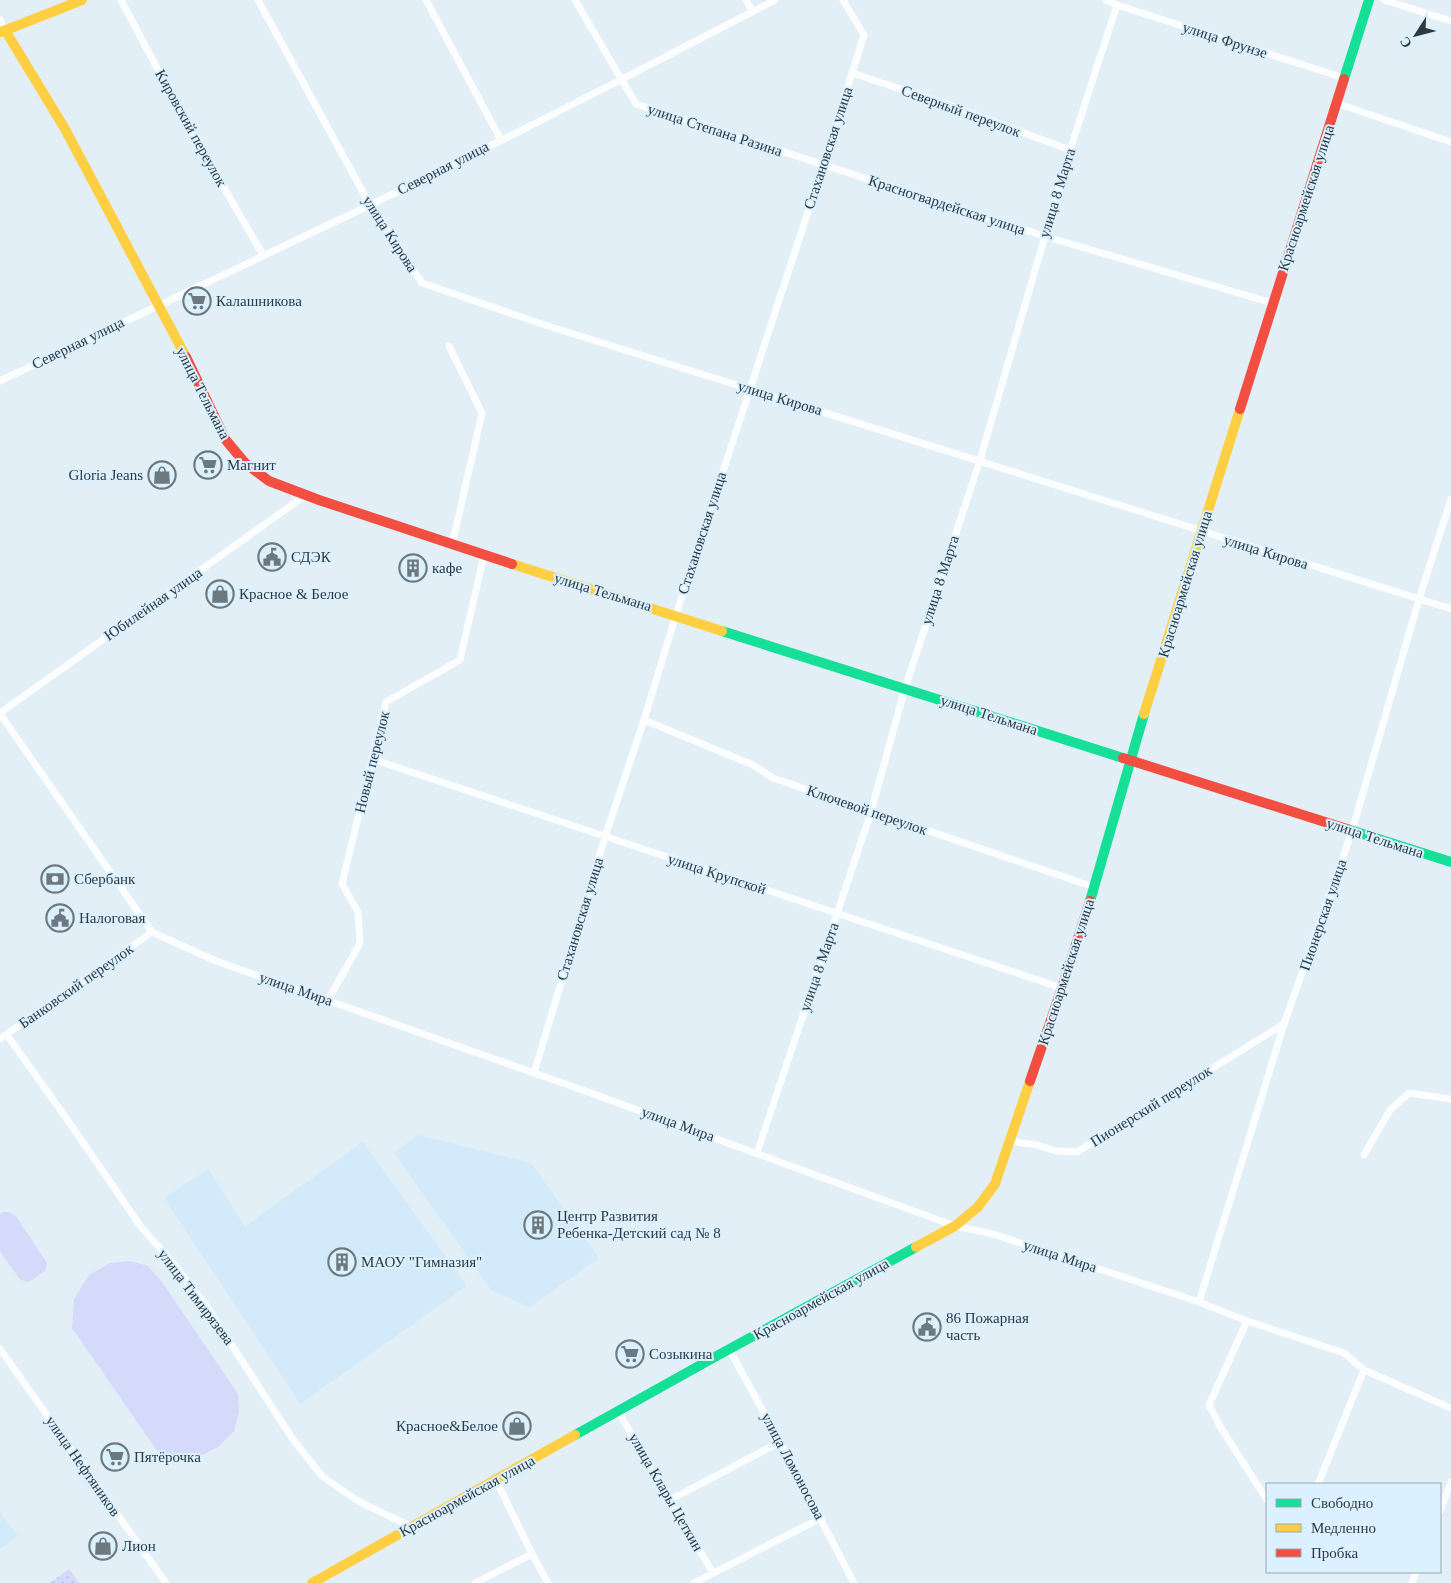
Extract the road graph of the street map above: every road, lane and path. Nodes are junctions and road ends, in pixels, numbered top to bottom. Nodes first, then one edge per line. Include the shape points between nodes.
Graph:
1 (82, 0) edge
2 (121, 0) edge
3 (258, 0) edge
4 (426, 0) edge
5 (575, 0) edge
6 (746, 0) edge
7 (775, 0) edge
8 (843, 0) edge
9 (1106, 0) edge
10 (1369, 0) edge
11 (1384, 0) edge
12 (1117, 5) junction
13 (752, 12) junction
14 (0, 20) edge
15 (1451, 21) edge
16 (2, 31) edge
17 (852, 73) junction
18 (1344, 78) junction
19 (622, 80) junction
20 (1336, 103) junction
21 (501, 140) junction
22 (1451, 142) edge
23 (1070, 150) junction
24 (823, 166) junction
25 (370, 205) junction
26 (1044, 236) junction
27 (263, 255) junction
28 (1272, 303) junction
29 (157, 305) junction
30 (449, 346) dead end
31 (0, 381) edge
32 (750, 389) junction
33 (980, 460) junction
34 (306, 495) junction
35 (1451, 499) edge
36 (1201, 532) junction
37 (452, 545) junction
38 (484, 555) junction
39 (1419, 599) junction
40 (1451, 609) edge
41 (676, 615) junction
42 (905, 688) junction
43 (0, 713) edge
44 (644, 720) junction
45 (372, 759) junction
46 (1130, 760) junction
47 (871, 812) junction
48 (1352, 831) junction
49 (605, 837) junction
50 (1451, 862) edge
51 (1094, 887) junction
52 (837, 913) junction
53 (152, 932) junction
54 (1062, 988) junction
55 (328, 1000) junction
56 (1284, 1024) junction
57 (3, 1037) edge
58 (534, 1073) junction
59 (1451, 1099) edge
60 (1008, 1141) junction
61 (756, 1153) junction
62 (1364, 1155) dead end
63 (955, 1226) junction
64 (1199, 1302) junction
65 (1247, 1321) junction
66 (0, 1349) edge
67 (729, 1349) junction
68 (1364, 1370) junction
69 (1451, 1408) edge
70 (618, 1411) junction
71 (780, 1442) junction
72 (496, 1480) junction
73 (1451, 1482) edge
74 (1318, 1483) edge
75 (1266, 1498) edge
76 (670, 1500) junction
77 (1441, 1508) edge
78 (821, 1518) junction
79 (412, 1527) junction
80 (532, 1554) junction
81 (713, 1573) junction
82 (166, 1583) edge
83 (312, 1583) edge
84 (474, 1583) edge
85 (548, 1583) edge
86 (694, 1583) edge
87 (854, 1583) edge

1 - 16 street
2 - 27 street, Кировский переулок via 184,119
3 - 25 street, улица Кирова
4 - 21 street
5 - 19 street, улица Степана Разина
6 - 13 street
7 - 13 street, Северная улица
8 - 17 street, Стахановская улица via 864,35
9 - 12 street, улица Фрунзе
10 - 18 street, Красноармейская улица
11 - 15 street
12 - 18 street, улица Фрунзе
12 - 23 street, улица 8 Марта
13 - 19 street, Северная улица
14 - 16 street, улица Тельмана
16 - 29 street, улица Тельмана via 65,129
17 - 23 street, Северный переулок
17 - 24 street, Стахановская улица
18 - 20 street, Красноармейская улица
19 - 21 street, Северная улица
19 - 24 street, улица Степана Разина via 636,104
20 - 22 street
20 - 28 street, Красноармейская улица
21 - 25 street, Северная улица
23 - 26 street, улица 8 Марта
24 - 26 street, Красногвардейская улица
24 - 32 street, Стахановская улица
25 - 27 street, Северная улица
25 - 32 street, улица Кирова via 422,283
26 - 28 street, Красногвардейская улица
26 - 33 street, улица 8 Марта
27 - 29 street, Северная улица
28 - 36 street, Красноармейская улица
29 - 31 street, Северная улица
29 - 34 street, улица Тельмана via 190,365 224,439 245,463 269,481
30 - 37 street via 482,412
32 - 33 street, улица Кирова
32 - 41 street, Стахановская улица
33 - 36 street, улица Кирова
33 - 42 street, улица 8 Марта
34 - 37 street, улица Тельмана
34 - 43 street, Юбилейная улица
35 - 39 street, Пионерская улица
36 - 39 street, улица Кирова
36 - 46 street, Красноармейская улица
37 - 38 street, улица Тельмана
38 - 41 street, улица Тельмана
38 - 45 street, Новый переулок via 460,660 386,702
39 - 40 street, улица Кирова
39 - 48 street, Пионерская улица
41 - 42 street, улица Тельмана
41 - 44 street, Стахановская улица
42 - 46 street, улица Тельмана
42 - 47 street, улица 8 Марта
43 - 53 street
44 - 47 street, Ключевой переулок via 753,765 773,778
44 - 49 street, Стахановская улица
45 - 49 street, улица Крупской
45 - 55 street, Новый переулок via 342,884 358,912 360,943
46 - 48 street, улица Тельмана
46 - 51 street, Красноармейская улица
47 - 51 street, Ключевой переулок
47 - 52 street, улица 8 Марта
48 - 50 street, улица Тельмана
48 - 56 street, Пионерская улица
49 - 52 street, улица Крупской
49 - 58 street, Стахановская улица
51 - 54 street, Красноармейская улица
52 - 54 street, улица Крупской
52 - 61 street, улица 8 Марта
53 - 55 street, улица Мира via 216,961
53 - 57 street, Банковский переулок
54 - 60 street, Красноармейская улица
55 - 58 street, улица Мира
56 - 60 street, Пионерский переулок via 1077,1152
56 - 64 street, Пионерская улица
57 - 79 street, улица Тимирязева via 72,1125 141,1227 207,1307 292,1438 322,1476 358,1501
58 - 61 street, улица Мира
59 - 62 street via 1409,1093 1390,1110
60 - 63 street, Красноармейская улица via 995,1184 978,1207
61 - 63 street, улица Мира
63 - 64 street, улица Мира via 993,1234
63 - 67 street, Красноармейская улица
64 - 65 street, улица Мира
65 - 68 street, улица Мира via 1344,1353
65 - 75 street via 1209,1405
66 - 82 street, улица Нефтяников
67 - 70 street, Красноармейская улица
67 - 71 street, улица Ломоносова
68 - 69 street, улица Мира
68 - 74 street
70 - 72 street, Красноармейская улица
70 - 76 street, улица Клары Цеткин
71 - 76 street
71 - 78 street, улица Ломоносова
72 - 79 street, Красноармейская улица
72 - 80 street
73 - 77 street
76 - 81 street, улица Клары Цеткин
78 - 81 street
78 - 87 street, улица Ломоносова
79 - 83 street, Красноармейская улица
80 - 84 street
80 - 85 street
81 - 86 street

